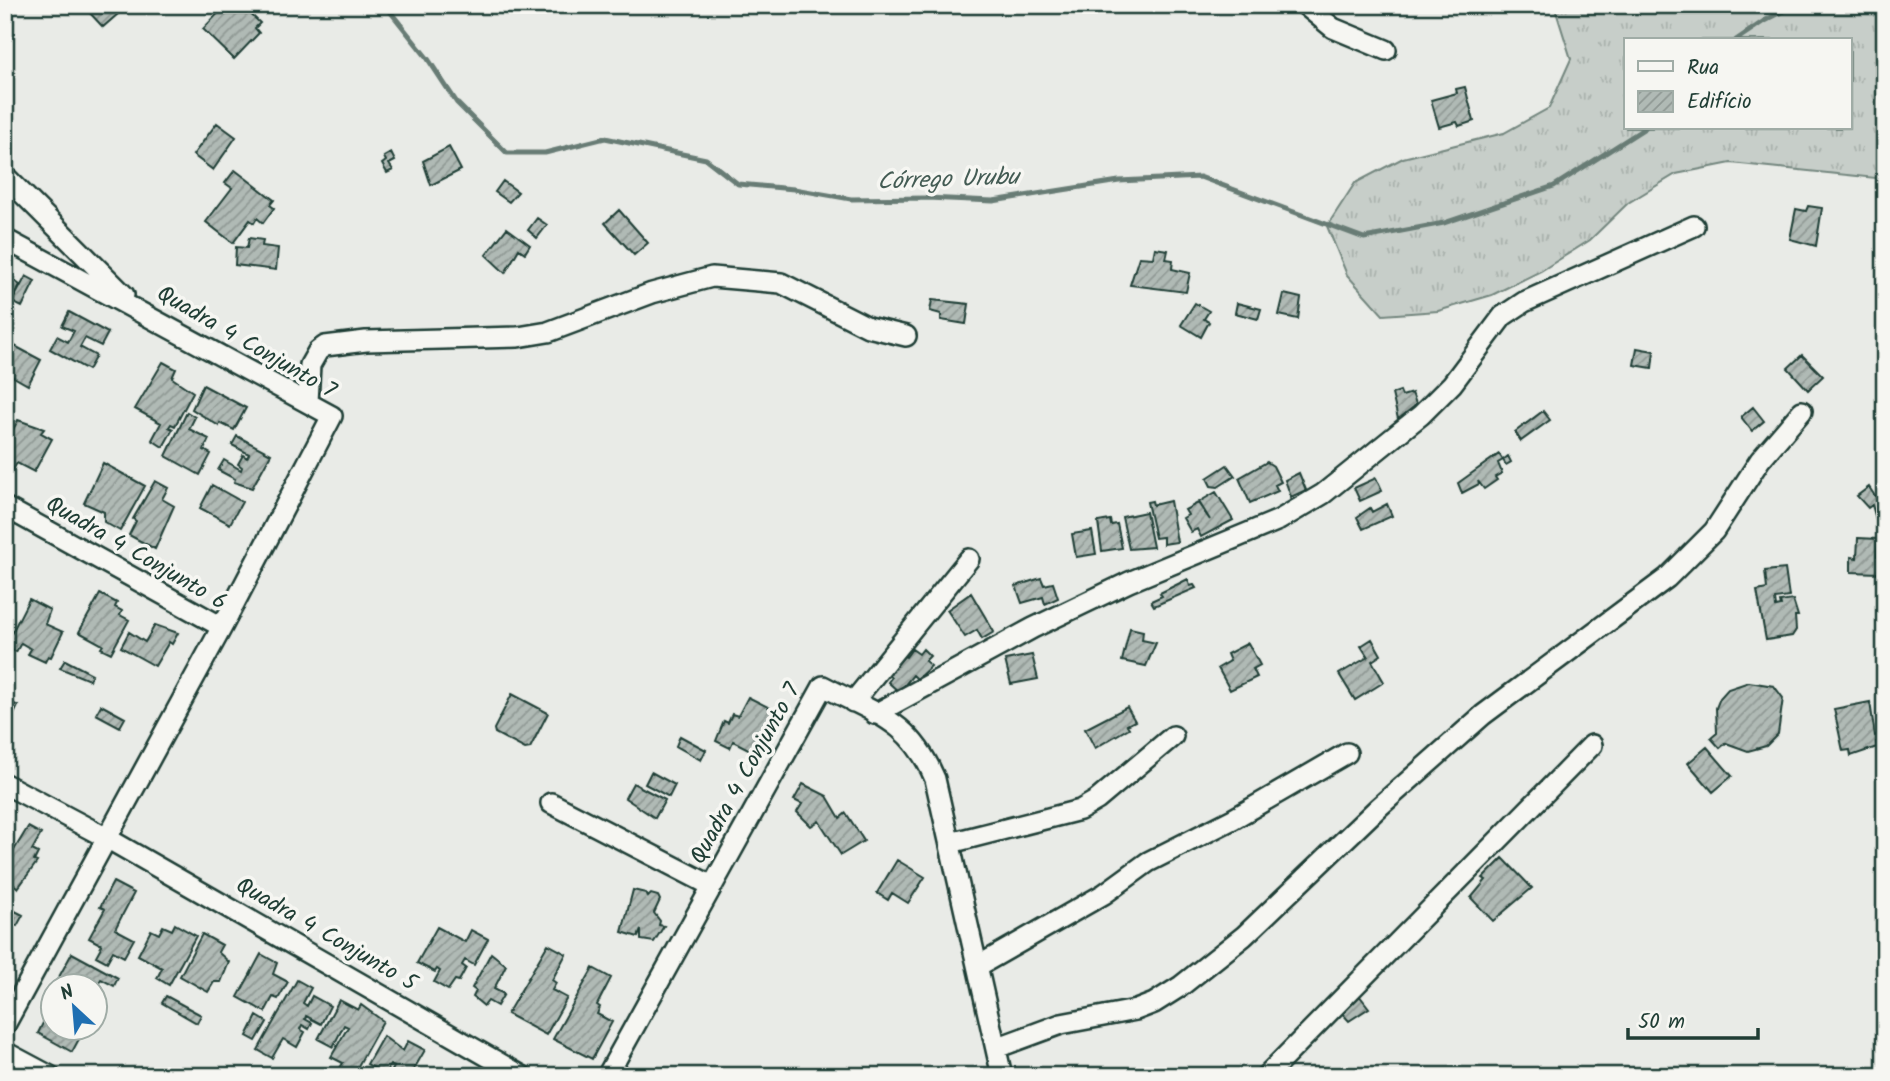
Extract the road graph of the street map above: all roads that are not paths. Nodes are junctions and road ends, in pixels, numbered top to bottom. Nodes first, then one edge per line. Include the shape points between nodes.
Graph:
1 (1306, 5) edge
2 (1386, 50) dead end
3 (5, 176) edge
4 (1695, 226) dead end
5 (5, 239) edge
6 (140, 310) junction
7 (906, 336) dead end
8 (308, 402) junction
9 (1802, 411) dead end
10 (5, 507) edge
11 (969, 559) dead end
12 (222, 627) junction
13 (853, 702) junction
14 (875, 713) junction
15 (1173, 736) dead end
16 (1592, 745) dead end
17 (1347, 753) dead end
18 (5, 784) edge
19 (551, 803) dead end
20 (105, 837) junction
21 (950, 843) junction
22 (712, 886) junction
23 (978, 966) junction
24 (5, 1025) edge
25 (996, 1048) junction
26 (5, 1052) edge
27 (50, 1076) edge
28 (522, 1076) edge
29 (607, 1076) edge
30 (1002, 1076) edge
31 (1266, 1076) edge

1 - 2 street via 1333,28
3 - 6 street
4 - 14 street via 1524,302 1503,316 1444,392 1323,494 1279,520 1129,582 1033,628
5 - 6 street, Quadra 4 Conjunto 7
6 - 8 street, Quadra 4 Conjunto 7
7 - 8 street via 867,327 781,283 712,277 652,293 548,332 325,346 310,365
8 - 12 street, Quadra 4 Conjunto 7 via 332,416
9 - 25 street via 1760,460 1714,531 1667,578 1483,715 1244,936 1181,986 1136,1010 1062,1024
10 - 12 street, Quadra 4 Conjunto 6
11 - 13 street
12 - 20 street, Quadra 4 Conjunto 6
13 - 14 street
13 - 22 street, Quadra 4 Conjunto 7 via 823,686
14 - 21 street via 903,728 926,758
15 - 21 street via 1080,810
16 - 31 street
17 - 23 street via 1148,862 1104,894
18 - 20 street, Quadra 4 Conjunto 5
19 - 22 street
20 - 24 street
20 - 28 street, Quadra 4 Conjunto 5
21 - 23 street
22 - 29 street
23 - 25 street
25 - 30 street
26 - 27 street

